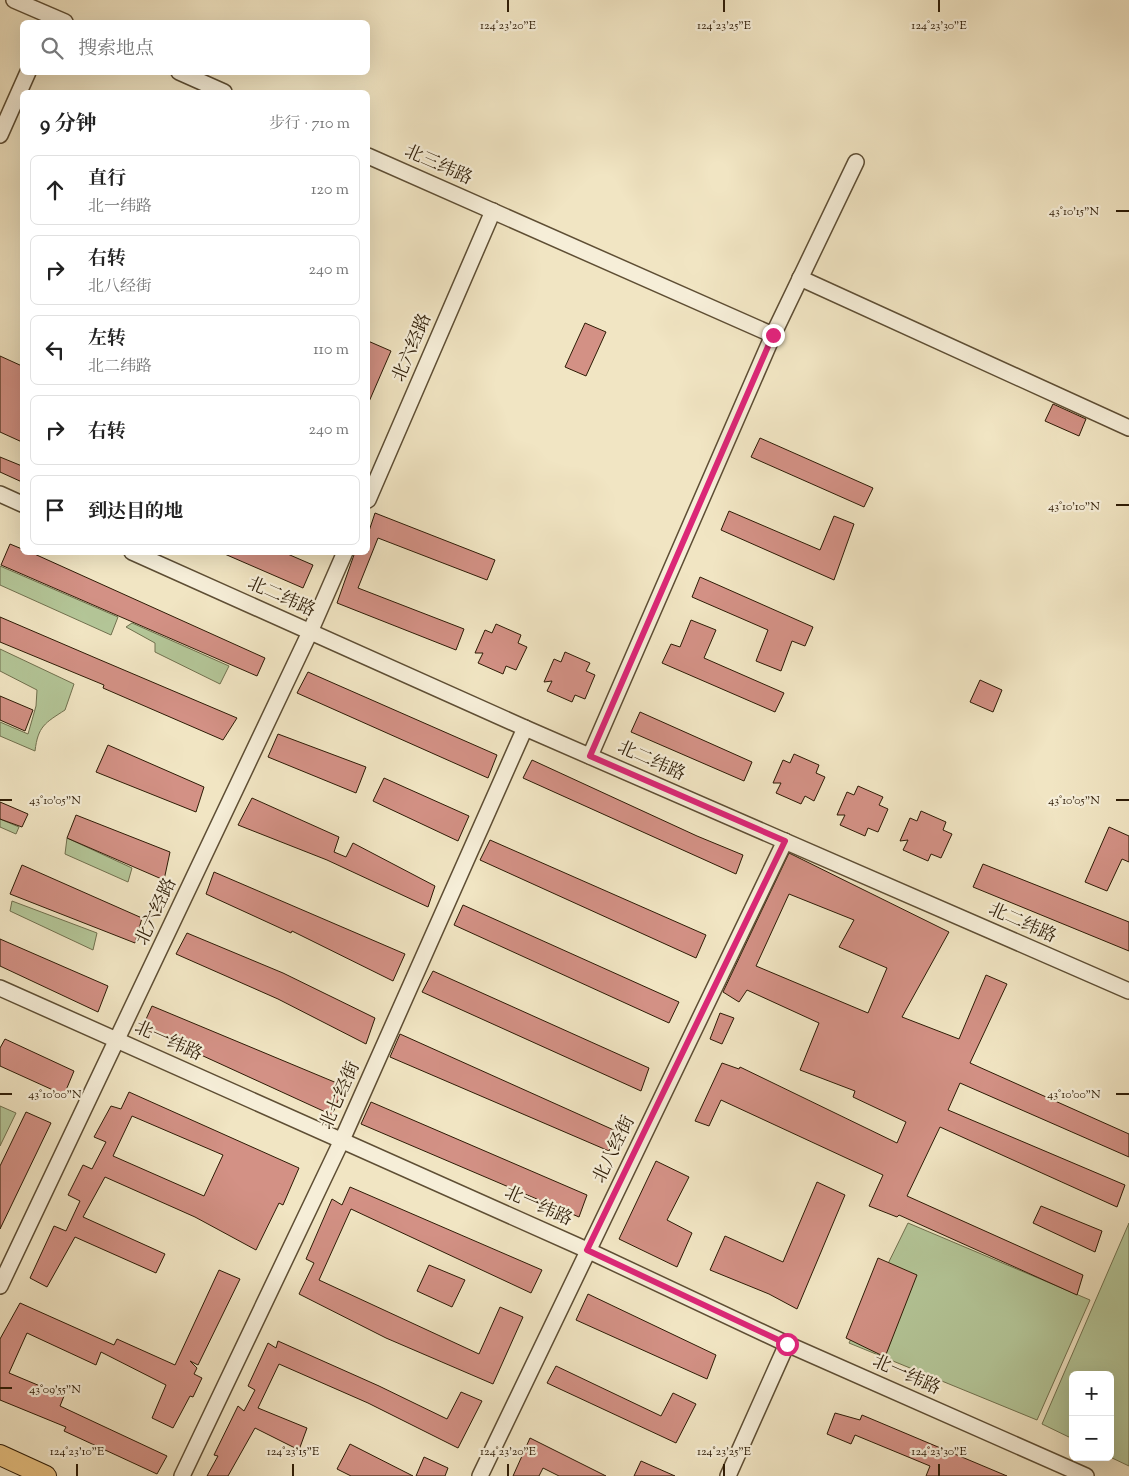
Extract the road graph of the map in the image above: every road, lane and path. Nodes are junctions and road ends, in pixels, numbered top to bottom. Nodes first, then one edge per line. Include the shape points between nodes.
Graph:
1 (14, 0) edge
2 (54, 20) edge
3 (27, 75) edge
4 (186, 75) edge
5 (20, 90) edge
6 (20, 90) edge
7 (220, 90) edge
8 (0, 135) edge
9 (370, 157) edge
10 (856, 162) dead end
11 (493, 211) junction
12 (800, 278) junction
13 (773, 335) junction
14 (1129, 428) edge
15 (0, 494) edge
16 (370, 495) edge
17 (20, 503) edge
18 (139, 555) edge
19 (344, 555) edge
20 (310, 632) junction
21 (525, 728) junction
22 (590, 756) junction
23 (785, 841) junction
24 (0, 988) edge
25 (1129, 991) edge
26 (117, 1040) junction
27 (342, 1140) junction
28 (587, 1250) junction
29 (0, 1286) edge
30 (787, 1344) junction
31 (0, 1455) edge
32 (46, 1476) edge
33 (182, 1476) edge
34 (480, 1476) edge
35 (728, 1476) edge
36 (1086, 1476) edge

1 - 2 street
3 - 5 street
4 - 7 street
6 - 8 street
9 - 11 street, 北三纬路
10 - 12 street
11 - 13 street, 北三纬路
11 - 16 street, 北六经路
12 - 13 street
12 - 14 street
13 - 22 street
15 - 17 street
18 - 20 street, 北二纬路
19 - 20 street, 北六经路
20 - 21 street, 北二纬路
20 - 26 street, 北六经路
21 - 22 street, 北二纬路
21 - 27 street, 北七经街
22 - 23 street, 北二纬路
23 - 25 street, 北二纬路
23 - 28 street, 北八经街
24 - 26 street, 北一纬路
26 - 27 street, 北一纬路
26 - 29 street, 北六经路
27 - 28 street, 北一纬路
27 - 33 street, 北七经街
28 - 30 street, 北一纬路
28 - 34 street, 北八经街
30 - 35 street
30 - 36 street, 北一纬路
31 - 32 main road

